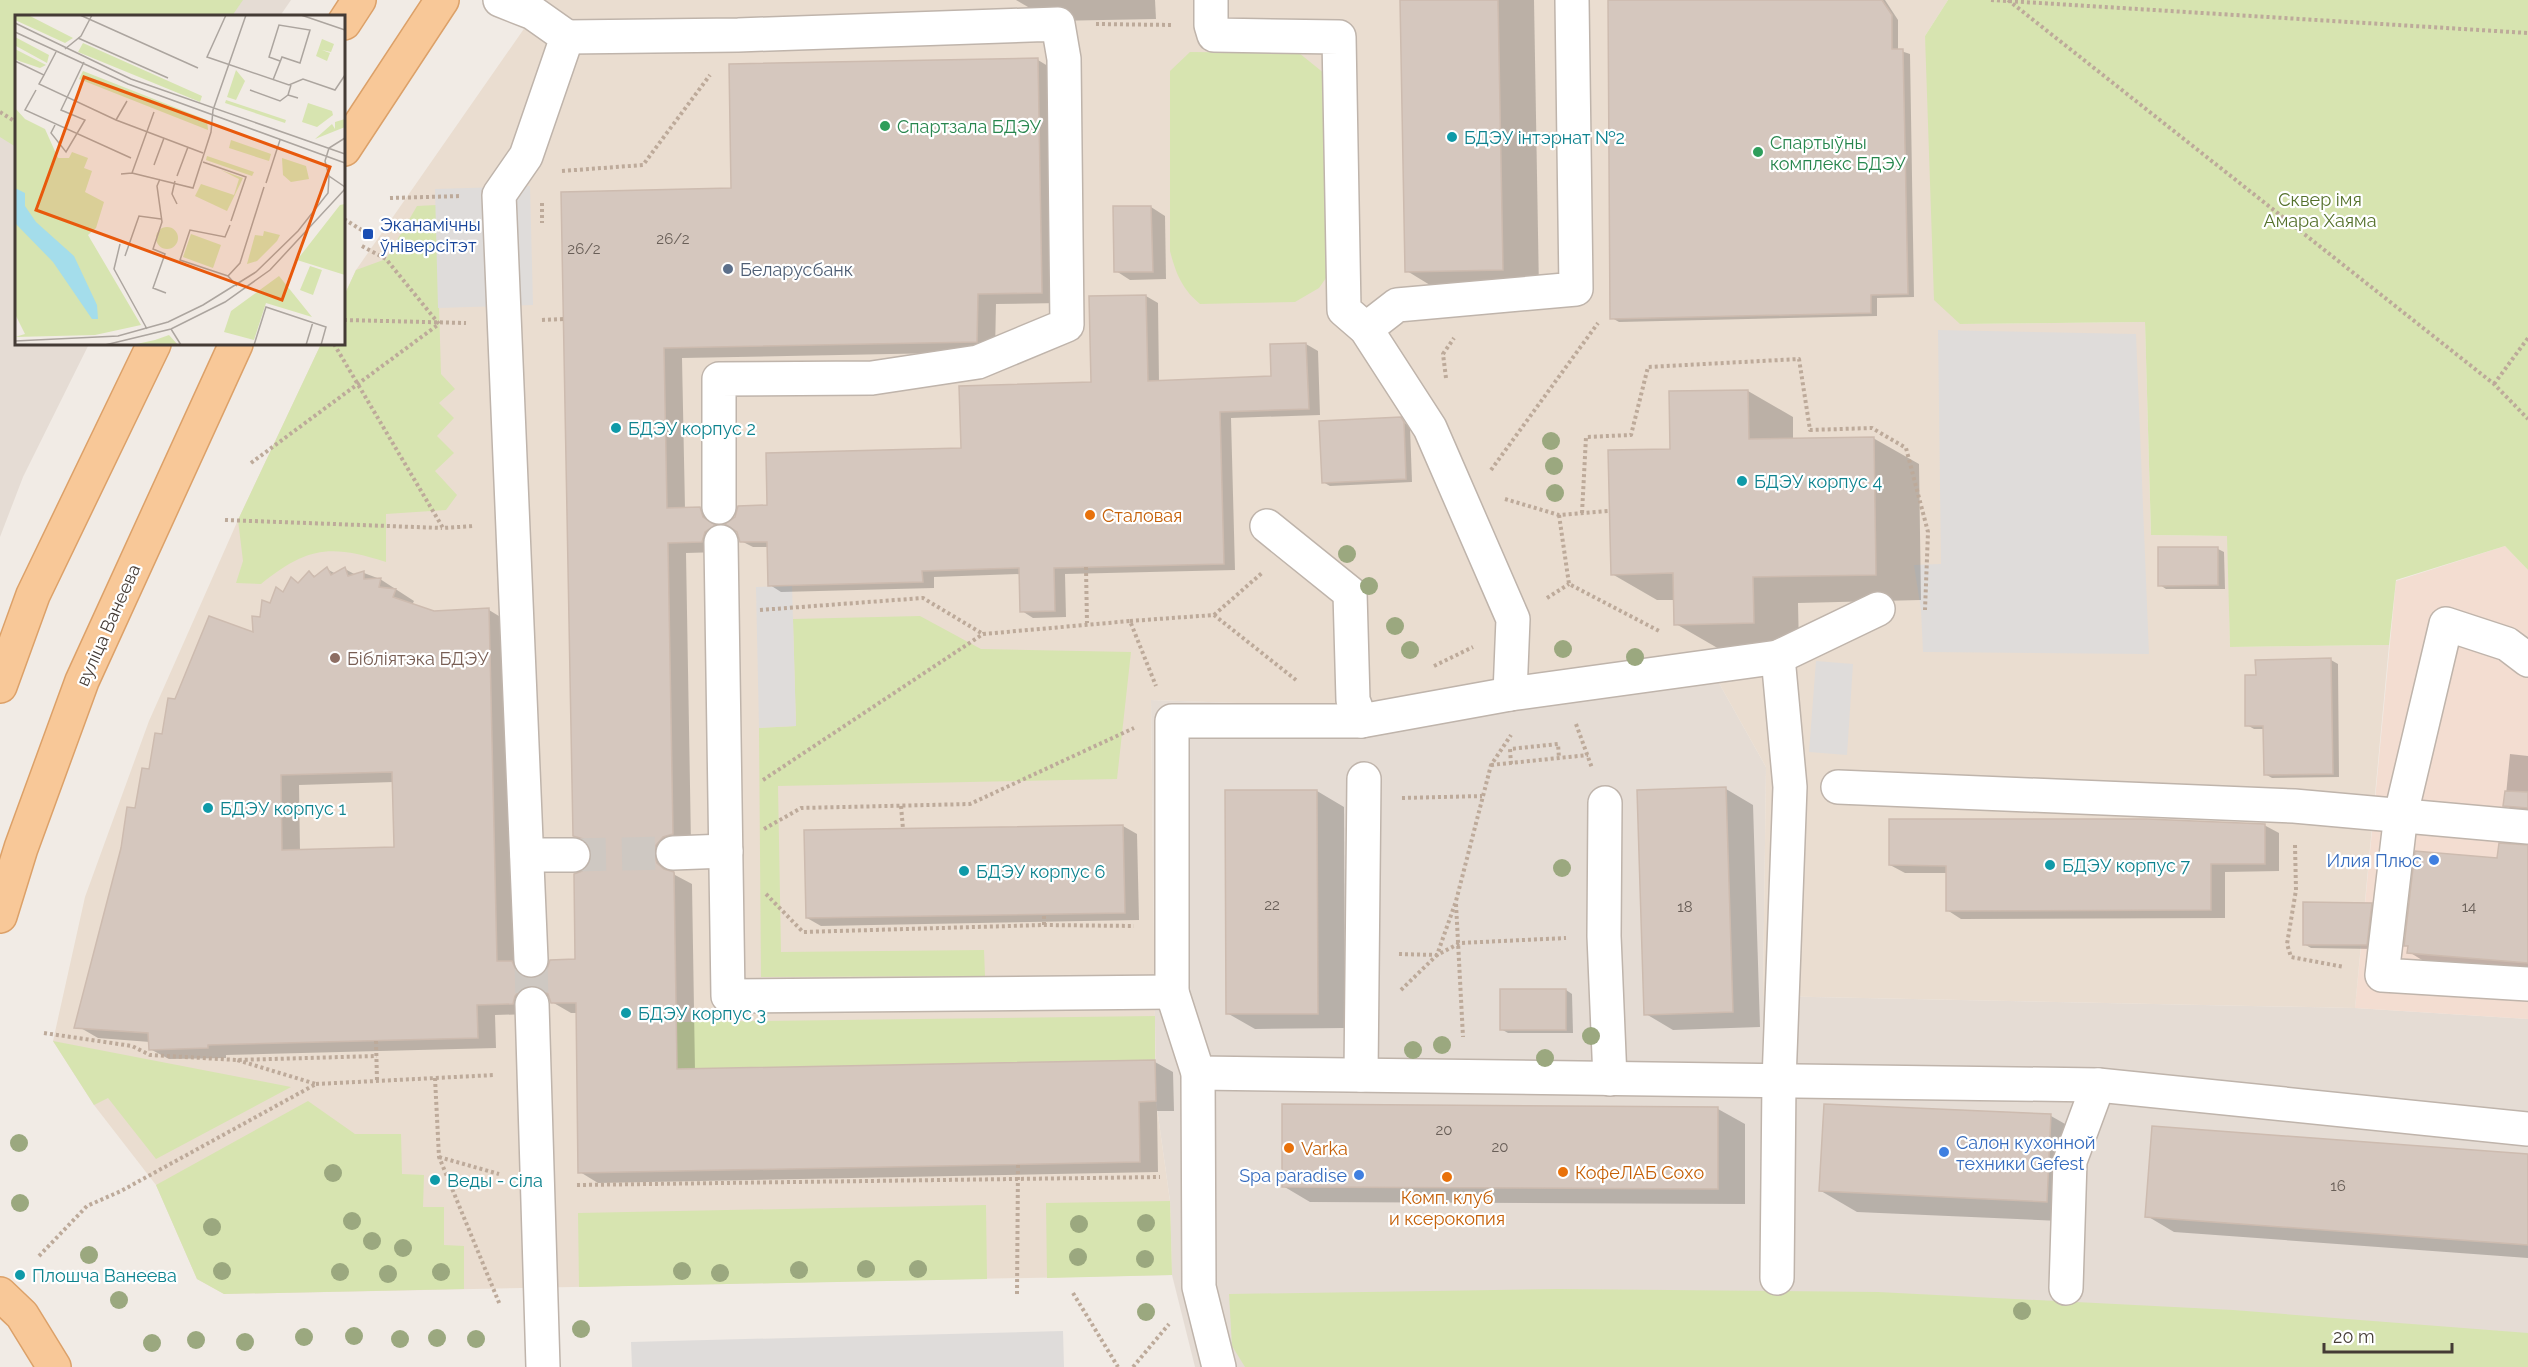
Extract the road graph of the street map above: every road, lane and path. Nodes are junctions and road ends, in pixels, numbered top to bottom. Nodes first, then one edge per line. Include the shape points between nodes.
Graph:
1 (359, 0) edge
2 (442, 0) edge
3 (500, 0) edge
4 (1210, 0) edge
5 (1572, 0) edge
6 (1991, 0) edge
7 (2010, 2) edge
8 (345, 21) edge
9 (1107, 24) dead end
10 (1177, 25) dead end
11 (2528, 33) edge
12 (738, 35) junction
13 (567, 37) junction
14 (0, 112) edge
15 (15, 121) edge
16 (345, 147) edge
17 (553, 172) dead end
18 (435, 197) dead end
19 (390, 198) dead end
20 (345, 220) edge
21 (368, 234) dead end
22 (360, 245) dead end
23 (564, 319) dead end
24 (345, 320) edge
25 (504, 321) junction
26 (439, 324) junction
27 (1366, 329) junction
28 (1455, 337) dead end
29 (2528, 338) edge
30 (154, 345) edge
31 (236, 345) edge
32 (335, 345) edge
33 (358, 384) junction
34 (2494, 384) junction
35 (1447, 387) dead end
36 (2528, 419) edge
37 (251, 463) dead end
38 (1497, 497) dead end
39 (720, 507) dead end
40 (1610, 511) dead end
41 (1582, 513) junction
42 (1559, 515) junction
43 (225, 520) dead end
44 (513, 524) junction
45 (443, 528) junction
46 (1279, 536) joint
47 (721, 542) dead end
48 (1086, 567) dead end
49 (1878, 609) dead end
50 (1925, 610) dead end
51 (721, 612) junction
52 (1214, 615) junction
53 (1130, 621) junction
54 (1087, 623) junction
55 (1662, 633) dead end
56 (982, 634) junction
57 (1778, 657) junction
58 (2528, 660) edge
59 (1296, 681) dead end
60 (0, 686) edge
61 (1537, 691) junction
62 (1360, 721) junction
63 (1173, 722) junction
64 (1588, 755) junction
65 (1559, 758) junction
66 (1511, 764) junction
67 (1491, 765) junction
68 (1838, 788) dead end
69 (1364, 789) joint
70 (1482, 796) junction
71 (1605, 803) joint
72 (725, 805) junction
73 (901, 806) junction
74 (2294, 806) junction
75 (2401, 814) junction
76 (2528, 827) edge
77 (903, 829) dead end
78 (726, 851) junction
79 (673, 853) tunnel mouth
80 (527, 855) junction
81 (573, 855) tunnel mouth
82 (1456, 901) junction
83 (1044, 914) dead end
84 (0, 916) edge
85 (1044, 925) junction
86 (1604, 936) junction
87 (1460, 943) junction
88 (1363, 954) junction
89 (1437, 955) junction
90 (531, 960) tunnel mouth
91 (2382, 975) junction
92 (2528, 984) edge
93 (1125, 991) junction
94 (1172, 992) junction
95 (532, 1004) tunnel mouth
96 (1362, 1020) junction
97 (44, 1033) dead end
98 (376, 1041) dead end
99 (377, 1056) junction
100 (237, 1060) junction
101 (1198, 1073) junction
102 (535, 1074) junction
103 (1360, 1075) junction
104 (1465, 1077) junction
105 (435, 1078) junction
106 (1610, 1079) junction
107 (377, 1080) junction
108 (1779, 1081) junction
109 (316, 1084) junction
110 (2098, 1085) junction
111 (2528, 1129) edge
112 (439, 1157) junction
113 (1018, 1165) dead end
114 (1199, 1176) junction
115 (1020, 1181) junction
116 (538, 1186) junction
117 (39, 1256) dead end
118 (1777, 1278) dead end
119 (2066, 1288) dead end
120 (1073, 1293) dead end
121 (0, 1294) edge
122 (1017, 1294) dead end
123 (500, 1305) dead end
124 (54, 1367) edge
125 (543, 1367) edge
126 (1118, 1367) edge
127 (1219, 1367) edge

1 - 8 main road
2 - 16 main road
3 - 13 lane via 533,13
4 - 27 lane via 1214,35 1339,37 1344,310
5 - 27 lane via 1576,289 1398,305
6 - 7 path
7 - 11 path
7 - 34 path
9 - 10 path
12 - 13 lane
12 - 17 path via 643,165
12 - 39 lane via 1058,24 1064,59 1067,325 978,362 896,375 719,379
13 - 25 lane via 526,156 499,195
14 - 15 path
18 - 19 path
20 - 21 path
22 - 26 path via 386,259
23 - 25 path
24 - 26 path
25 - 26 path
25 - 44 lane
26 - 33 path
27 - 61 lane via 1430,428 1513,619
28 - 35 path via 1443,354
29 - 34 path
30 - 60 main road via 33,595
31 - 84 main road, вуліца Ванеева via 81,681
32 - 33 path
33 - 37 path
33 - 45 path
34 - 36 path
38 - 42 path
40 - 41 path
41 - 42 path
41 - 50 path via 1586,437 1630,435 1648,367 1799,359 1810,430 1872,428 1906,448 1928,532
42 - 55 path via 1569,584
43 - 45 path
44 - 45 path
44 - 80 lane
46 - 52 path
46 - 62 lane via 1350,594 1353,700
47 - 51 lane
48 - 54 path
49 - 57 lane
51 - 56 path via 923,598
51 - 72 lane
52 - 53 path
52 - 59 path
53 - 54 path
53 - 63 path
54 - 56 path
56 - 72 path
57 - 61 lane
57 - 108 lane via 1790,787
58 - 75 lane via 2507,644 2446,624
61 - 62 lane
61 - 64 path
61 - 67 path
62 - 63 lane
63 - 73 path via 1135,728 969,804
63 - 94 lane
64 - 65 path
64 - 71 path
65 - 66 path
65 - 66 path via 1558,744 1510,749
66 - 67 path
67 - 70 path
68 - 74 lane
69 - 70 path
69 - 88 lane
70 - 82 path
71 - 86 lane
72 - 78 lane
73 - 77 path
73 - 78 path via 801,808
74 - 75 lane
74 - 91 path via 2295,890 2287,944 2291,957
75 - 76 lane
75 - 91 lane
78 - 79 lane
78 - 85 path via 803,932
78 - 93 lane via 728,996
80 - 81 lane
80 - 90 lane
82 - 87 path
82 - 89 path
83 - 85 path
85 - 93 path via 1134,926
86 - 87 path
86 - 106 lane
87 - 89 path
87 - 104 path
88 - 89 path
88 - 96 lane
89 - 96 path via 1385,1005
91 - 92 lane
93 - 94 lane
94 - 101 lane
95 - 102 lane
96 - 103 lane
97 - 100 path via 132,1046 150,1055
98 - 99 path
99 - 100 path
99 - 107 path
100 - 109 path
101 - 103 lane
101 - 114 lane
102 - 105 path
102 - 116 lane
103 - 104 lane
104 - 106 lane
105 - 107 path
105 - 112 path
106 - 108 lane
107 - 109 path
108 - 110 lane
108 - 118 lane
109 - 117 path via 87,1206
110 - 111 lane
110 - 119 lane via 2070,1161
112 - 116 path
112 - 123 path
113 - 115 path
114 - 115 path
114 - 127 lane via 1199,1287
115 - 116 path
115 - 122 path
116 - 125 lane
120 - 126 path
121 - 124 main road via 22,1315

